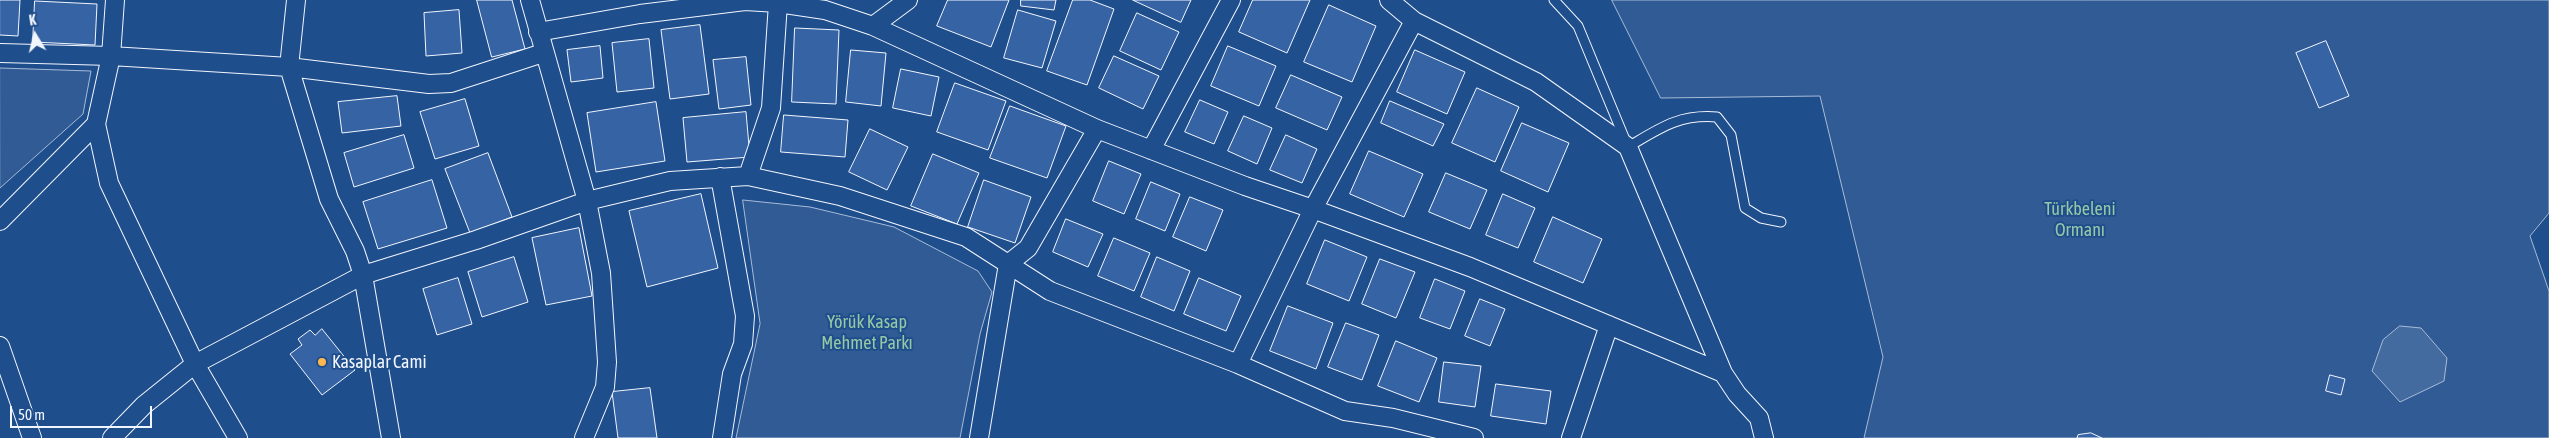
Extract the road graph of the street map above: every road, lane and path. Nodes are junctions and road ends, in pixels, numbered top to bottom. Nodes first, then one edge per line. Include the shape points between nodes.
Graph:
1 (115, 0) edge
2 (296, 0) edge
3 (530, 0) edge
4 (908, 0) edge
5 (1231, 0) edge
6 (1389, 0) edge
7 (1554, 0) edge
8 (778, 3) junction
9 (842, 8) edge
10 (1414, 21) junction
11 (873, 26) junction
12 (538, 32) junction
13 (0, 53) edge
14 (543, 53) junction
15 (111, 56) junction
16 (289, 67) junction
17 (96, 124) junction
18 (1097, 129) junction
19 (1628, 147) junction
20 (1151, 150) junction
21 (748, 176) junction
22 (720, 177) junction
23 (587, 201) junction
24 (1313, 209) junction
25 (0, 220) edge
26 (1782, 222) dead end
27 (1008, 264) junction
28 (362, 275) junction
29 (1609, 325) junction
30 (0, 346) edge
31 (195, 364) junction
32 (1238, 364) junction
33 (1723, 373) junction
34 (32, 438) edge
35 (112, 438) edge
36 (238, 438) edge
37 (391, 438) edge
38 (584, 438) edge
39 (722, 438) edge
40 (978, 438) edge
41 (1474, 438) edge
42 (1571, 438) edge
43 (1764, 438) edge

1 - 15 street
2 - 16 street
3 - 12 street
4 - 11 street
5 - 20 street
6 - 10 street
7 - 19 lane via 1578,26
8 - 9 street via 825,10
8 - 12 street via 745,1 701,6
8 - 21 street via 770,108
9 - 11 street
10 - 19 street via 1536,82
10 - 24 street
11 - 18 street
12 - 14 street
13 - 15 street
14 - 16 street via 451,84
14 - 23 street
15 - 16 street
15 - 17 street
16 - 28 street via 329,199 356,252
17 - 25 street
17 - 31 street via 109,183
18 - 20 street
18 - 27 street via 1028,248
19 - 26 lane via 1669,122 1695,116 1717,117 1731,135 1745,208 1761,218
19 - 33 street
20 - 24 street
21 - 22 street
21 - 27 street via 840,196 906,216 966,237
22 - 23 street via 670,181
22 - 39 street via 745,316 743,344 732,374
23 - 28 street
23 - 38 street via 600,273 607,362 605,386
24 - 29 street via 1470,267
24 - 32 street
27 - 32 street via 1050,291
27 - 40 street
28 - 31 street
28 - 37 street
29 - 33 street
29 - 42 street
30 - 34 street
31 - 35 street via 144,405
31 - 36 street
32 - 41 street via 1345,411 1393,418
33 - 43 street via 1759,418

